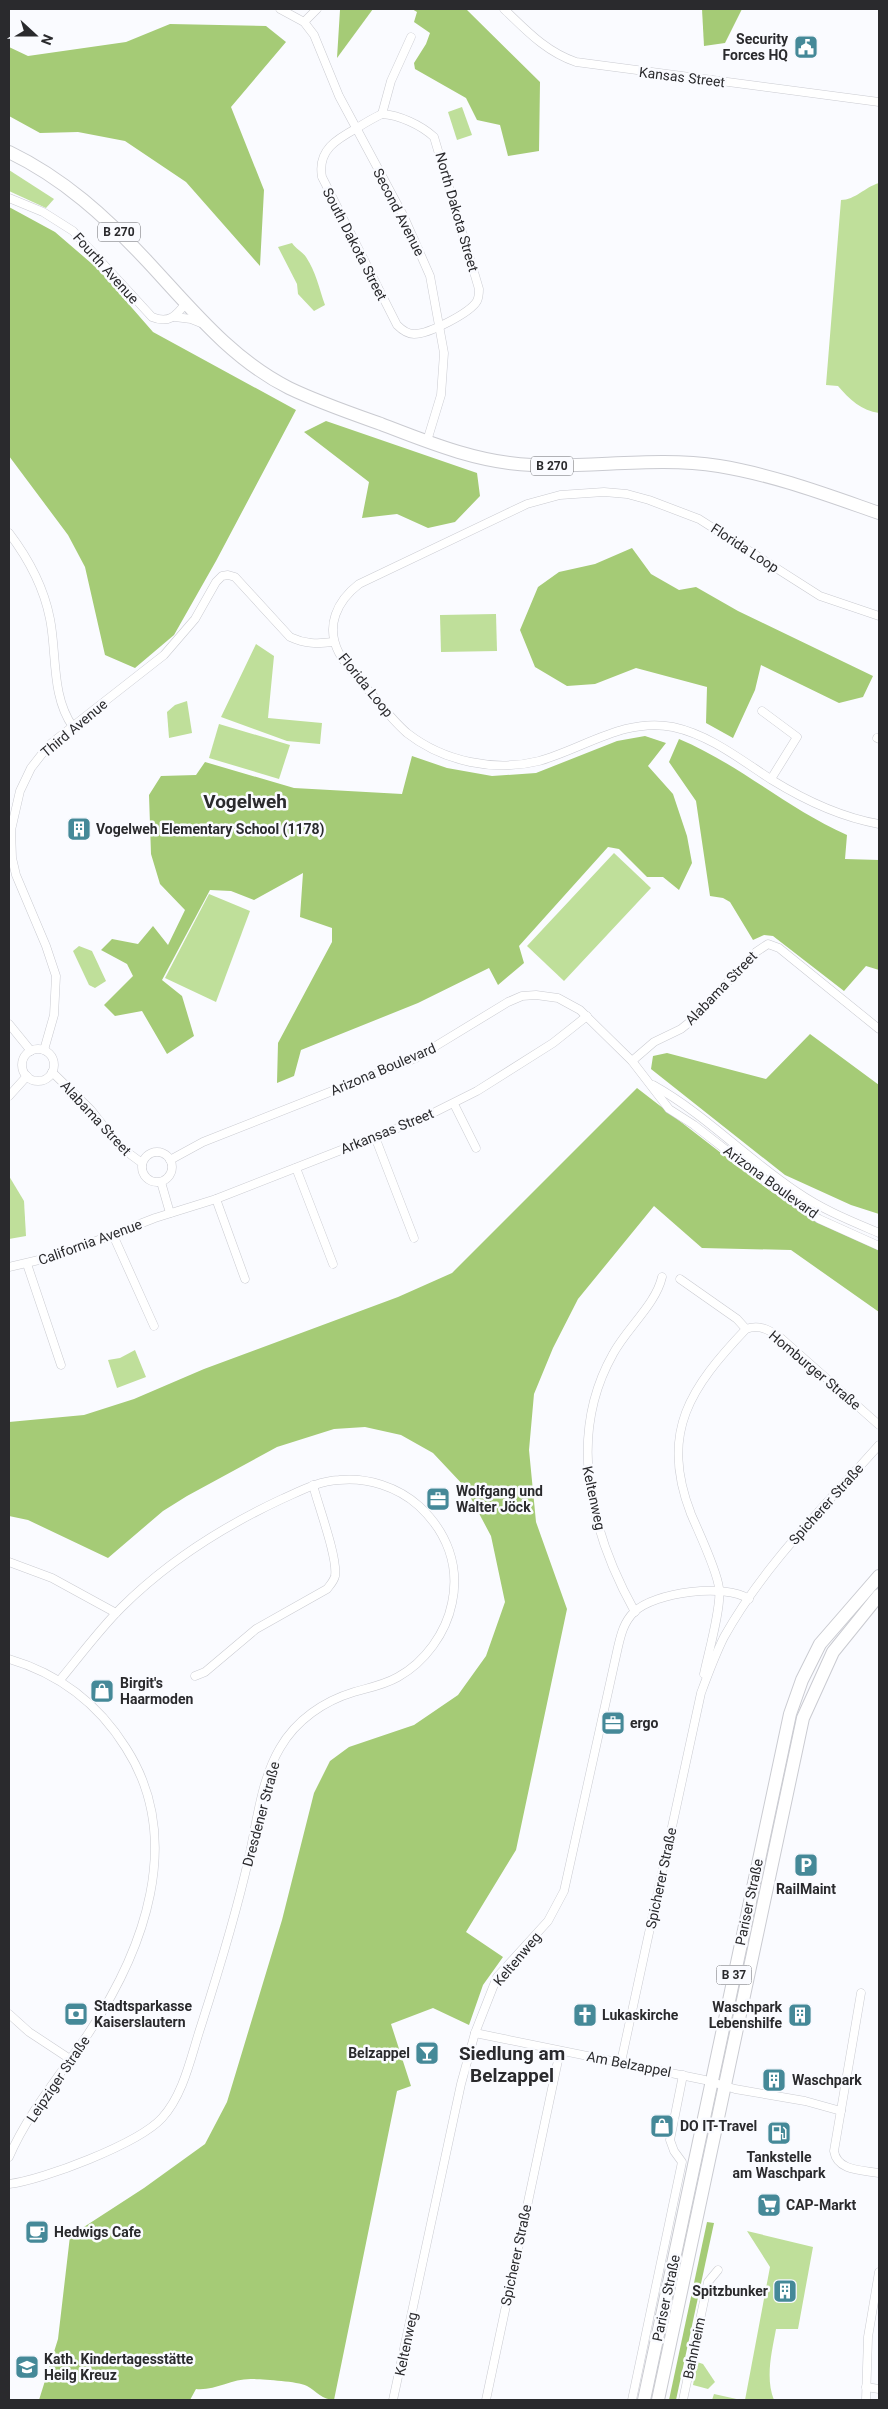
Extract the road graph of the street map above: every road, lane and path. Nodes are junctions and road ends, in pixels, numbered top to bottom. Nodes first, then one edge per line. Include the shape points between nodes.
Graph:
1 (280, 9) edge
2 (318, 9) edge
3 (504, 9) edge
4 (304, 22) junction
5 (410, 37) dead end
6 (879, 102) edge
7 (382, 114) junction
8 (356, 129) junction
9 (9, 152) edge
10 (9, 198) edge
11 (186, 303) junction
12 (174, 317) junction
13 (206, 325) junction
14 (440, 326) junction
15 (427, 442) junction
16 (879, 513) edge
17 (9, 533) edge
18 (879, 616) edge
19 (333, 642) junction
20 (762, 711) dead end
21 (72, 727) junction
22 (771, 779) junction
23 (879, 824) edge
24 (587, 1016) junction
25 (9, 1024) edge
26 (879, 1029) edge
27 (44, 1050) junction
28 (31, 1051) junction
29 (632, 1061) junction
30 (52, 1072) junction
31 (28, 1076) junction
32 (651, 1084) junction
33 (9, 1096) edge
34 (454, 1104) junction
35 (375, 1137) junction
36 (476, 1148) dead end
37 (170, 1160) junction
38 (142, 1163) junction
39 (296, 1168) junction
40 (161, 1182) junction
41 (216, 1199) junction
42 (170, 1213) junction
43 (858, 1224) junction
44 (848, 1232) junction
45 (879, 1233) edge
46 (113, 1235) junction
47 (414, 1238) dead end
48 (879, 1246) edge
49 (28, 1264) junction
50 (332, 1264) dead end
51 (9, 1267) edge
52 (662, 1277) dead end
53 (245, 1279) dead end
54 (680, 1279) dead end
55 (154, 1326) dead end
56 (746, 1329) junction
57 (61, 1365) dead end
58 (879, 1425) edge
59 (879, 1445) edge
60 (313, 1485) junction
61 (9, 1562) edge
62 (879, 1576) edge
63 (720, 1591) junction
64 (879, 1595) edge
65 (749, 1599) junction
66 (634, 1612) junction
67 (116, 1613) junction
68 (9, 1658) edge
69 (194, 1676) dead end
70 (60, 1680) junction
71 (701, 1693) junction
72 (861, 1993) dead end
73 (9, 2014) edge
74 (475, 2033) junction
75 (560, 2051) junction
76 (70, 2059) junction
77 (621, 2062) junction
78 (683, 2075) junction
79 (711, 2081) junction
80 (724, 2086) junction
81 (841, 2111) junction
82 (9, 2158) edge
83 (879, 2173) edge
84 (9, 2184) edge
85 (718, 2270) dead end
86 (879, 2272) edge
87 (866, 2386) junction
88 (879, 2389) edge
89 (393, 2400) edge
90 (486, 2400) edge
91 (632, 2400) edge
92 (644, 2400) edge
93 (658, 2400) edge
94 (683, 2400) edge
95 (866, 2400) edge

1 - 4 street, Second Avenue
2 - 4 street
3 - 6 street, Kansas Street via 545,47 576,62
4 - 8 street, Second Avenue via 320,46 334,85
5 - 7 street via 391,81
7 - 8 street
7 - 14 street, North Dakota Street via 399,118 434,137 477,280 477,301
8 - 14 street, Second Avenue via 422,256 435,296
8 - 14 street, South Dakota Street via 338,138 325,153 320,169 325,186 397,325 412,334
9 - 11 main road, B 270 via 70,188 91,205
10 - 12 street, Fourth Avenue via 43,212 73,230 152,317 167,320
11 - 12 street
11 - 13 main road, B 270
12 - 13 street, Fourth Avenue
13 - 15 main road, B 270 via 241,357 289,388
14 - 15 street, Second Avenue via 443,380
15 - 16 main road, B 270 via 511,464 564,466 668,462 717,466 773,479
17 - 21 street via 25,556 46,602 59,695
18 - 19 street, Florida Loop via 820,596 716,528 674,508 627,494 584,492 527,504 359,584 338,606
19 - 21 street, Third Avenue via 314,644 290,637 240,582 228,575 222,576 195,619 170,650
19 - 22 street, Florida Loop via 350,668 408,733 431,747 466,761 503,766 522,764 554,756 625,729 656,725 673,727 710,740
20 - 22 street via 798,737
21 - 27 street, Third Avenue via 49,745 30,768 16,803 11,830 16,875 56,976 54,1015
22 - 23 street, Florida Loop via 835,813
24 - 29 street, Arizona Boulevard
24 - 34 street, Arkansas Street via 543,1050
24 - 37 street, Arizona Boulevard via 552,996 516,998 416,1058 203,1142
25 - 28 street
26 - 29 street, Alabama Street via 779,948 768,944 756,952 691,1021 654,1042
27 - 28 street
27 - 30 street via 53,1059
28 - 31 street via 22,1062
29 - 32 street, Arizona Boulevard
30 - 31 street via 41,1080
30 - 38 street, Alabama Street via 91,1110 119,1146
31 - 33 street
32 - 43 street, Arizona Boulevard via 678,1099 796,1191
32 - 44 street, Arizona Boulevard via 678,1116 819,1219
34 - 35 street, Arkansas Street
34 - 36 street
35 - 39 street, Arkansas Street
35 - 47 street
37 - 38 street, Alabama Street via 158,1152 148,1155
37 - 40 street via 170,1175
38 - 40 street, Alabama Street via 146,1178
39 - 41 street, Arkansas Street
39 - 50 street
40 - 42 street
41 - 42 street, Arkansas Street
41 - 53 street
42 - 46 street, California Avenue
43 - 44 street
43 - 45 street, Arizona Boulevard
44 - 48 street, Arizona Boulevard
46 - 49 street, California Avenue
46 - 55 street
49 - 51 street, California Avenue
49 - 57 street
52 - 66 street, Keltenweg via 656,1294 611,1356 594,1400 586,1448 589,1488 598,1523
54 - 56 street via 737,1319
56 - 58 street, Homburger Straße via 760,1327 773,1332
56 - 63 street via 694,1391 679,1435 679,1467 686,1502
59 - 65 street, Spicherer Straße via 780,1556
60 - 67 street, Dresdener Straße via 209,1537 148,1583
60 - 69 street via 334,1561 332,1583 256,1629 205,1672
60 - 84 street, Dresdener Straße via 340,1479 368,1481 404,1495 425,1512 444,1536 452,1560 454,1592 446,1624 431,1648 409,1669 398,1677 349,1694 314,1711 280,1747 264,1793 219,1970 186,2072 176,2097 161,2118 139,2137 50,2172
61 - 67 street via 52,1578
62 - 79 main road, Pariser Straße / B 37 via 820,1644 790,1714
63 - 65 street via 734,1591
63 - 66 street via 660,1596
63 - 71 street, Spicherer Straße
64 - 80 main road, Pariser Straße / B 37 via 833,1652 803,1718
65 - 71 street, Spicherer Straße via 724,1638
66 - 74 street, Keltenweg via 620,1640 564,1891 548,1921 497,1977
67 - 70 street, Dresdener Straße
68 - 70 street, Leipziger Straße
70 - 76 street, Leipziger Straße via 104,1716 139,1770 156,1843 154,1882 136,1944 109,2000
71 - 77 street, Spicherer Straße
72 - 81 street
73 - 76 street via 29,2032
74 - 75 street, Am Belzappel
74 - 89 street, Keltenweg via 461,2084
75 - 77 street, Am Belzappel
75 - 90 street, Spicherer Straße
76 - 82 street, Leipziger Straße
77 - 78 street, Am Belzappel
78 - 79 street, Am Belzappel
78 - 91 street, Pariser Straße via 670,2140 682,2162
79 - 80 street, Am Belzappel
79 - 92 main road, Pariser Straße / B 37
80 - 81 street, Am Belzappel
80 - 93 main road, Pariser Straße / B 37
81 - 83 street via 835,2160 842,2166
85 - 94 street, Bahnheim via 708,2282
86 - 87 street via 868,2337
87 - 88 street
87 - 95 street

